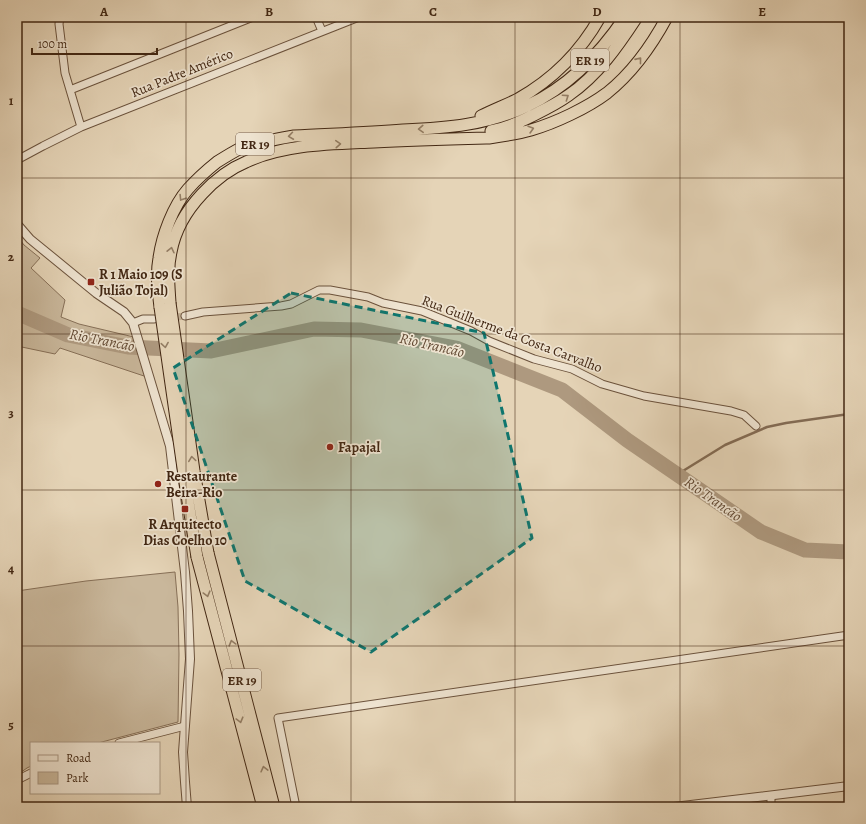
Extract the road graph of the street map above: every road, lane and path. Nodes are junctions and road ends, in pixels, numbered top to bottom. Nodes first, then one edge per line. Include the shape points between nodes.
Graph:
1 (60, 17) edge
2 (253, 17) edge
3 (316, 17) edge
4 (359, 17) edge
5 (600, 17) edge
6 (637, 17) edge
7 (667, 17) edge
8 (621, 22) edge
9 (322, 31) junction
10 (70, 90) junction
11 (460, 126) junction
12 (81, 128) junction
13 (451, 139) junction
14 (17, 160) edge
15 (17, 224) edge
16 (165, 305) junction
17 (184, 316) tunnel mouth
18 (154, 319) dead end
19 (133, 322) junction
20 (756, 426) dead end
21 (849, 635) edge
22 (185, 726) junction
23 (123, 742) edge
24 (30, 774) edge
25 (17, 780) edge
26 (849, 786) edge
27 (771, 796) junction
28 (187, 807) edge
29 (263, 807) edge
30 (274, 807) edge
31 (296, 807) edge
32 (674, 807) edge
33 (771, 807) edge

1 - 10 street via 64,66
2 - 10 street
3 - 9 street
4 - 9 street, Rua Padre Américo
5 - 11 highway via 569,60 553,75 518,98
13 -> 6 highway, ER 19 via 506,127 560,101 592,76 607,60
13 -> 7 highway via 489,138 532,130 559,120 593,102 607,93 631,70
8 - 11 highway, ER 19 via 587,63 545,97 513,112
9 - 12 street, Rua Padre Américo
10 - 12 street
11 -> 16 highway, ER 19 via 294,136 256,144 224,157 187,190 169,220 158,258 157,272
12 - 14 street, Rua Padre Américo
16 -> 13 highway, ER 19 via 168,271 176,234 194,202 211,184 233,168 262,156 303,147
15 - 19 street via 45,252 124,312
16 -> 29 highway, ER 19, bridge via 187,496 197,557
30 -> 16 highway, ER 19, bridge via 208,553
17 - 20 street, Rua Guilherme da Costa Carvalho via 203,312 281,306 320,290 344,292 422,311 534,359 572,369 602,384 644,396 731,411 744,415
18 - 19 street
19 - 22 street via 170,446 188,611 190,659
21 - 31 street via 278,718
22 - 23 street
22 - 28 street via 183,752
24 - 25 street
26 - 27 street
27 - 32 street
27 - 33 street

